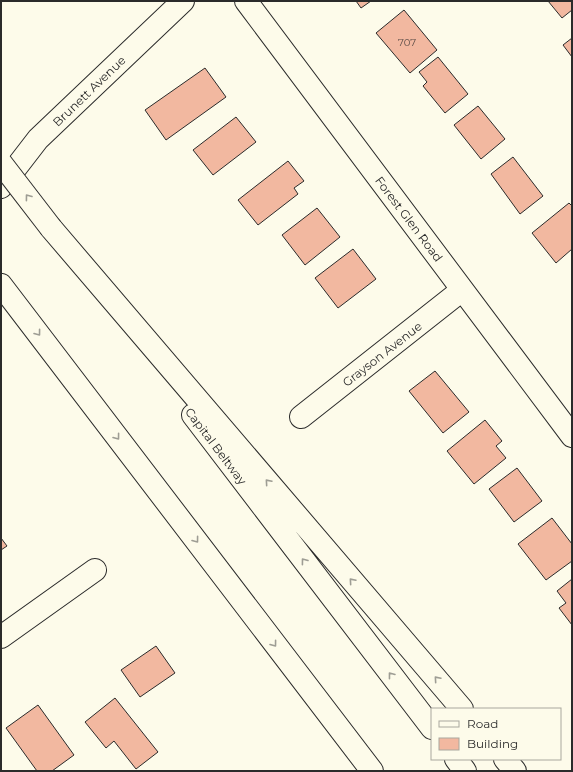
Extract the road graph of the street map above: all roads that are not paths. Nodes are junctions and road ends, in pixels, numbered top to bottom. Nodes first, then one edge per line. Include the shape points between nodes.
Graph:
1 (183, 1) edge
2 (246, 1) edge
3 (1, 162) edge
4 (1, 186) edge
5 (51, 228) junction
6 (1, 285) edge
7 (462, 290) junction
8 (301, 417) dead end
9 (572, 436) edge
10 (95, 570) dead end
11 (1, 637) edge
12 (308, 688) junction
13 (461, 708) edge
14 (431, 727) edge
15 (457, 760) edge
16 (506, 760) edge
17 (360, 771) edge
18 (372, 771) edge
19 (465, 771) edge
20 (515, 771) edge

1 - 4 main road, Brunett Avenue via 38,139
2 - 7 main road, Forest Glen Road
5 -> 3 main road, Capital Beltway, bridge
13 -> 5 main road
14 -> 5 main road, Capital Beltway
6 -> 12 main road
7 - 8 main road, Grayson Avenue
7 - 9 main road, Forest Glen Road
10 - 11 main road
12 - 17 main road
12 - 18 main road
15 - 19 main road
16 - 20 main road

